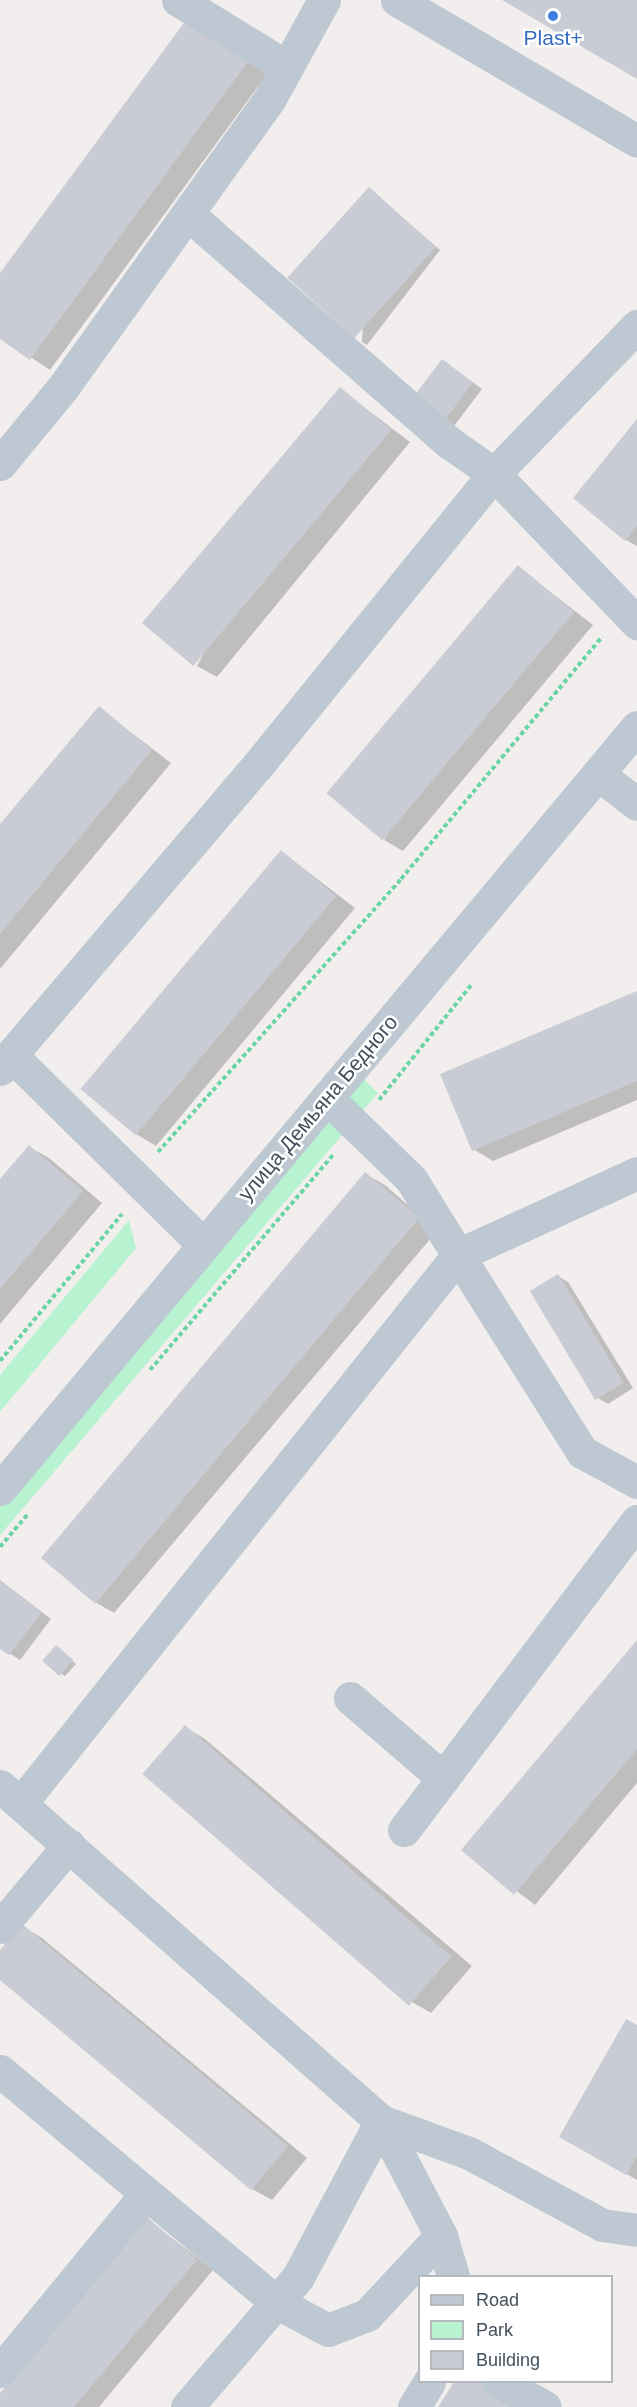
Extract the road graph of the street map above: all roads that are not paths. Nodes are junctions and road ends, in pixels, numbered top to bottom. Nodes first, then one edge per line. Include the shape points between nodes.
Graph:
1 (178, 0) edge
2 (324, 0) edge
3 (397, 0) edge
4 (287, 67) junction
5 (637, 141) edge
6 (188, 213) junction
7 (637, 326) edge
8 (0, 464) edge
9 (494, 474) junction
10 (631, 616) edge
11 (637, 727) edge
12 (598, 774) junction
13 (637, 804) edge
14 (6, 1062) edge
15 (327, 1098) junction
16 (637, 1173) edge
17 (204, 1245) junction
18 (458, 1255) junction
19 (637, 1482) edge
20 (0, 1490) edge
21 (637, 1521) edge
22 (350, 1698) dead end
23 (443, 1778) junction
24 (10, 1795) edge
25 (404, 1830) dead end
26 (69, 1845) junction
27 (0, 1927) edge
28 (0, 2071) edge
29 (381, 2121) junction
30 (146, 2194) junction
31 (637, 2230) edge
32 (441, 2236) junction
33 (452, 2275) edge
34 (276, 2302) junction
35 (0, 2371) edge
36 (428, 2383) edge
37 (501, 2383) edge
38 (187, 2407) edge
39 (414, 2407) edge
40 (545, 2407) edge

1 - 4 street
2 - 4 street
3 - 5 street
4 - 6 street via 269,100
6 - 8 street via 64,386
6 - 9 street via 450,443
7 - 9 street
9 - 10 street
9 - 14 street via 258,765
11 - 12 street, улица Демьяна Бедного
12 - 13 street
12 - 15 street, улица Демьяна Бедного
14 - 17 street via 137,1175
15 - 17 street, улица Демьяна Бедного
15 - 18 street via 411,1179
16 - 18 street
17 - 20 street, улица Демьяна Бедного
18 - 19 street via 582,1452
18 - 24 street
21 - 23 street
22 - 23 street
23 - 25 street
24 - 26 street
26 - 27 street
26 - 29 street
28 - 30 street
29 - 31 street via 469,2153 602,2225
29 - 32 street
29 - 34 street via 298,2277
30 - 34 street
30 - 35 street
32 - 33 street
32 - 34 street via 367,2315 327,2330
34 - 38 street
36 - 39 street
37 - 40 street

